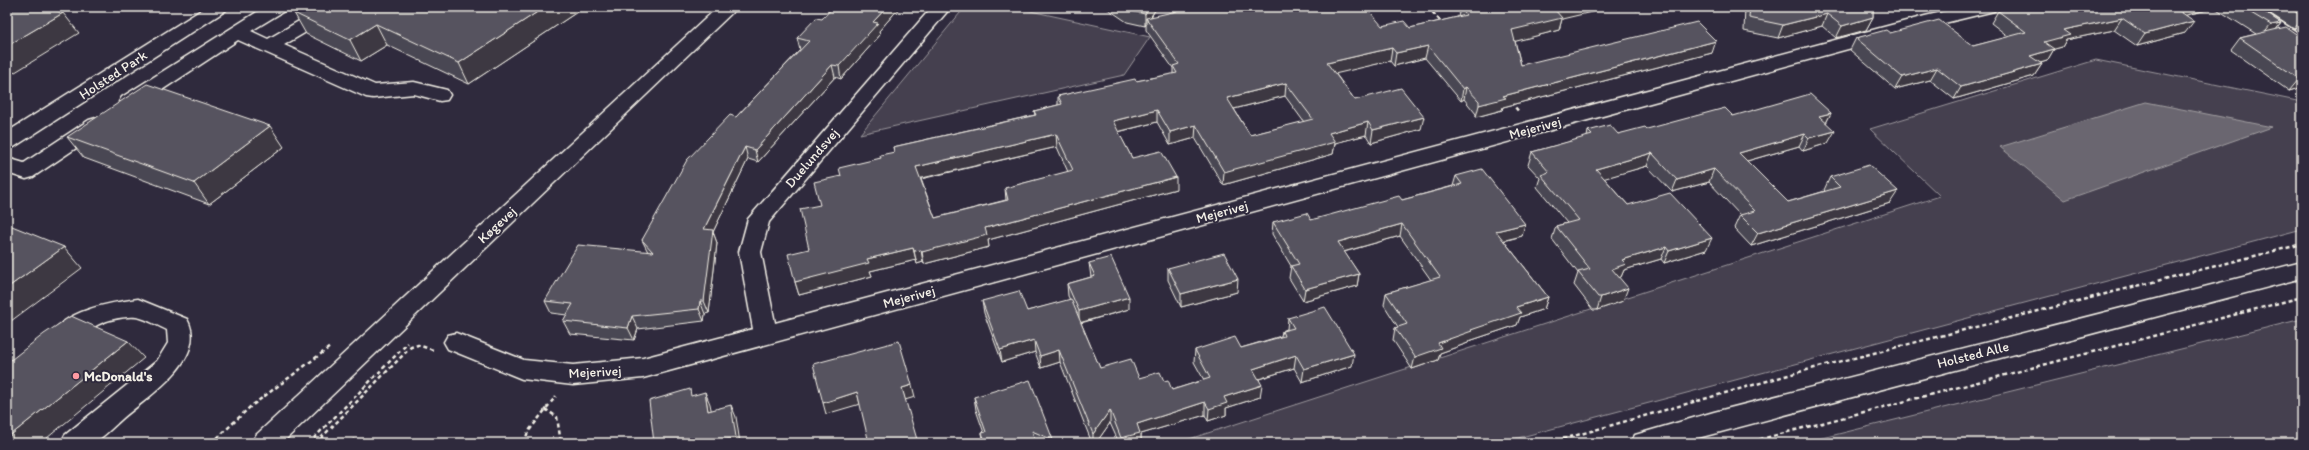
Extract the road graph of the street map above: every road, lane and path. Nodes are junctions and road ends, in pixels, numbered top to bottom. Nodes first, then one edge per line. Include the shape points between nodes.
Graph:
1 (219, 7) edge
2 (278, 7) edge
3 (336, 7) edge
4 (729, 7) edge
5 (942, 7) edge
6 (1428, 7) edge
7 (1988, 7) edge
8 (2244, 7) edge
9 (1924, 14) edge
10 (1443, 24) edge
11 (237, 32) junction
12 (2302, 38) edge
13 (269, 46) junction
14 (138, 59) junction
15 (175, 71) junction
16 (440, 96) dead end
17 (1508, 99) edge
18 (1533, 128) junction
19 (7, 142) edge
20 (7, 165) edge
21 (2302, 244) edge
22 (2302, 270) edge
23 (2302, 297) edge
24 (766, 336) junction
25 (410, 342) dead end
26 (456, 342) joint
27 (44, 351) edge
28 (573, 375) junction
29 (545, 409) junction
30 (74, 443) edge
31 (265, 443) edge
32 (309, 443) edge
33 (316, 443) edge
34 (524, 443) edge
35 (561, 443) edge
36 (1549, 443) edge
37 (1644, 443) edge
38 (1746, 443) edge

1 - 14 street, Holsted Park
2 - 11 street
3 - 13 street
4 - 31 street, Køgevej
5 - 24 street, Duelundsvej via 759,219 750,252
6 - 10 path
7 - 9 street, Mejerivej
8 - 12 street via 2295,39
9 - 18 street, Mejerivej
11 - 13 street
11 - 15 street
13 - 16 street via 373,92 414,88
14 - 15 street
14 - 19 street, Holsted Park
15 - 20 street via 114,112 32,175
17 - 18 path
18 - 24 street, Mejerivej
21 - 36 path via 1799,372
22 - 37 street, Holsted Alle via 1714,422
23 - 38 path
24 - 28 street, Mejerivej via 643,368
25 - 32 path
26 - 28 street, Mejerivej via 522,369
26 - 33 path via 441,352 418,345 410,347
27 - 30 street via 87,319 113,311 138,308 179,325 180,344 166,368
28 - 29 path
29 - 34 path via 528,432
29 - 35 path via 557,417

